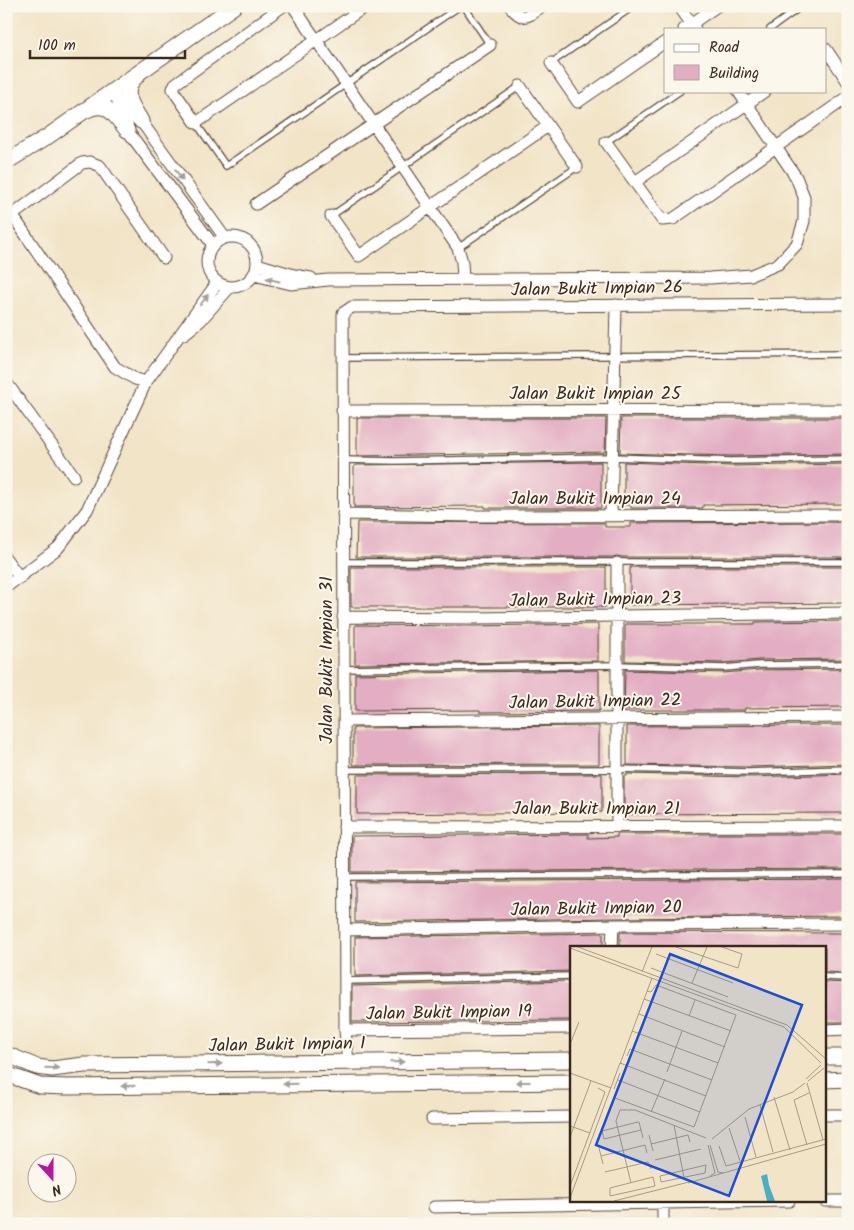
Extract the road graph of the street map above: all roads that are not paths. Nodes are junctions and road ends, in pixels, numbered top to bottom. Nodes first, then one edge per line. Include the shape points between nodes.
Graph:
1 (218, 6) edge
2 (234, 6) edge
3 (283, 6) edge
4 (293, 6) edge
5 (366, 6) edge
6 (462, 6) edge
7 (510, 6) edge
8 (542, 6) edge
9 (634, 6) edge
10 (679, 6) edge
11 (717, 6) edge
12 (802, 6) edge
13 (690, 27) edge
14 (771, 28) edge
15 (316, 40) junction
16 (664, 43) edge
17 (490, 45) joint
18 (826, 49) edge
19 (551, 63) joint
20 (147, 67) junction
21 (123, 73) junction
22 (848, 82) edge
23 (346, 84) junction
24 (520, 86) joint
25 (112, 91) junction
26 (679, 92) edge
27 (739, 92) edge
28 (764, 92) edge
29 (92, 95) junction
30 (848, 97) edge
31 (747, 104) junction
32 (81, 113) junction
33 (132, 122) junction
34 (196, 123) junction
35 (373, 124) junction
36 (548, 126) junction
37 (606, 142) joint
38 (777, 148) junction
39 (166, 157) junction
40 (6, 162) edge
41 (153, 166) junction
42 (577, 166) joint
43 (403, 167) junction
44 (635, 182) junction
45 (194, 196) junction
46 (256, 204) dead end
47 (182, 206) junction
48 (430, 207) junction
49 (331, 216) joint
50 (9, 218) edge
51 (225, 238) junction
52 (213, 245) junction
53 (458, 248) junction
54 (164, 258) dead end
55 (256, 270) junction
56 (463, 279) junction
57 (217, 283) junction
58 (229, 288) junction
59 (848, 304) edge
60 (616, 305) junction
61 (347, 309) joint
62 (172, 345) junction
63 (848, 354) edge
64 (614, 356) junction
65 (342, 358) junction
66 (6, 382) edge
67 (146, 382) junction
68 (342, 410) junction
69 (613, 410) junction
70 (848, 410) edge
71 (612, 457) junction
72 (848, 459) edge
73 (342, 460) junction
74 (74, 476) dead end
75 (343, 514) junction
76 (611, 515) junction
77 (848, 515) edge
78 (6, 559) edge
79 (343, 562) junction
80 (848, 562) edge
81 (617, 563) junction
82 (20, 578) junction
83 (6, 587) edge
84 (848, 613) edge
85 (617, 616) junction
86 (343, 617) junction
87 (848, 664) edge
88 (617, 665) junction
89 (344, 669) junction
90 (848, 717) edge
91 (617, 718) junction
92 (344, 721) junction
93 (617, 769) junction
94 (848, 769) edge
95 (344, 770) junction
96 (617, 826) junction
97 (848, 826) edge
98 (344, 827) junction
99 (848, 874) edge
100 (344, 877) junction
101 (848, 924) edge
102 (613, 925) junction
103 (345, 930) junction
104 (612, 946) edge
105 (570, 976) edge
106 (826, 977) edge
107 (848, 978) edge
108 (345, 981) junction
109 (345, 1013) joint
110 (570, 1028) edge
111 (345, 1030) junction
112 (826, 1030) edge
113 (848, 1030) edge
114 (6, 1054) edge
115 (826, 1057) edge
116 (848, 1057) edge
117 (570, 1060) edge
118 (348, 1063) junction
119 (6, 1074) edge
120 (848, 1079) edge
121 (826, 1080) edge
122 (570, 1082) edge
123 (317, 1084) junction
124 (372, 1084) junction
125 (826, 1115) edge
126 (848, 1115) edge
127 (570, 1117) edge
128 (432, 1119) dead end
129 (848, 1200) edge
130 (826, 1201) edge
131 (663, 1202) edge
132 (434, 1208) dead end
133 (663, 1224) edge

1 - 21 street
2 - 20 street
3 - 34 street via 174,84 173,89
4 - 15 street
5 - 15 street
6 - 17 lane
6 - 23 lane
7 - 8 street via 517,16 526,17
9 - 19 lane
10 - 13 street
11 - 13 street
12 - 14 lane
15 - 23 street
15 - 34 street
16 - 19 street via 578,102
17 - 35 street
18 - 22 street
20 - 25 street
20 - 33 street via 133,79 127,90
21 - 25 street
21 - 29 street
23 - 34 lane via 226,166
23 - 35 street
24 - 36 street
24 - 43 lane
25 - 29 street
25 - 32 street
25 - 33 street
26 - 37 lane
27 - 31 street
28 - 31 street
29 - 40 street
30 - 38 street
31 - 38 street
31 - 44 street
32 - 33 street via 104,106
32 - 40 street
33 - 39 street
33 - 41 street
35 - 43 street
35 - 46 street
36 - 42 street
36 - 48 street
37 - 44 street
38 - 44 street via 673,219 662,220
38 - 56 street via 796,177 804,197 804,221 797,244 778,264 751,275 710,278
39 - 41 street
39 -> 45 street
41 - 47 street
42 - 53 lane
43 - 48 street
43 - 49 lane
45 - 47 street
45 - 51 street
47 - 52 street
48 - 49 street via 358,256
48 - 53 street
50 - 54 street via 82,163 90,162 100,166
50 - 67 street via 116,367
51 - 52 street
51 - 55 street via 241,239 253,248 257,256
52 - 57 street via 206,260 207,269
53 - 56 street
55 - 56 street via 328,280
55 - 58 street via 246,284
57 - 58 street
62 -> 57 street
58 - 62 street via 200,321
59 - 60 street, Jalan Bukit Impian 26
60 - 61 street, Jalan Bukit Impian 26
60 - 64 street
61 - 65 street, Jalan Bukit Impian 31 via 342,318
62 - 67 street
63 - 64 lane
64 - 65 lane
64 - 69 street
65 - 68 street, Jalan Bukit Impian 31
66 - 74 street
67 - 82 street via 87,510 58,548
68 - 69 street, Jalan Bukit Impian 25
68 - 73 street, Jalan Bukit Impian 31
69 - 70 street, Jalan Bukit Impian 25
69 - 71 street
71 - 72 lane
71 - 73 lane
71 - 76 street
73 - 75 street, Jalan Bukit Impian 31
75 - 76 street, Jalan Bukit Impian 24
75 - 79 street, Jalan Bukit Impian 31
76 - 77 street, Jalan Bukit Impian 24
78 - 82 street
79 - 81 lane
79 - 86 street, Jalan Bukit Impian 31
80 - 81 lane
81 - 85 street
82 - 83 street
84 - 85 street, Jalan Bukit Impian 23
85 - 86 street, Jalan Bukit Impian 23
85 - 88 street
86 - 89 street, Jalan Bukit Impian 31
87 - 88 lane via 724,668
88 - 89 lane
88 - 91 street
89 - 92 street, Jalan Bukit Impian 31
90 - 91 street, Jalan Bukit Impian 22
91 - 92 street, Jalan Bukit Impian 22
91 - 93 street
92 - 95 street, Jalan Bukit Impian 31
93 - 94 lane via 749,772
93 - 95 lane
93 - 96 street
95 - 98 street, Jalan Bukit Impian 31
96 - 97 street, Jalan Bukit Impian 21
96 - 98 street, Jalan Bukit Impian 21
98 - 100 street, Jalan Bukit Impian 31
99 - 100 lane
100 - 103 street, Jalan Bukit Impian 31
101 - 102 street, Jalan Bukit Impian 20
102 - 103 street, Jalan Bukit Impian 20
102 - 104 street
103 - 108 street, Jalan Bukit Impian 31
105 - 108 lane
106 - 107 lane
108 - 109 street, Jalan Bukit Impian 31
109 - 111 street, Jalan Bukit Impian 19
110 - 111 street, Jalan Bukit Impian 19
111 - 118 street
112 - 113 street
114 -> 118 street, Jalan Bukit Impian 1 via 37,1067 52,1069 84,1065
115 - 116 street
118 -> 117 street, Jalan Bukit Impian 1
118 - 123 street
118 - 124 street
123 -> 119 street via 40,1086
120 - 121 street
122 -> 124 street
123 - 124 street
125 - 126 street
127 - 128 street
129 - 130 street
131 - 132 street
131 - 133 street

